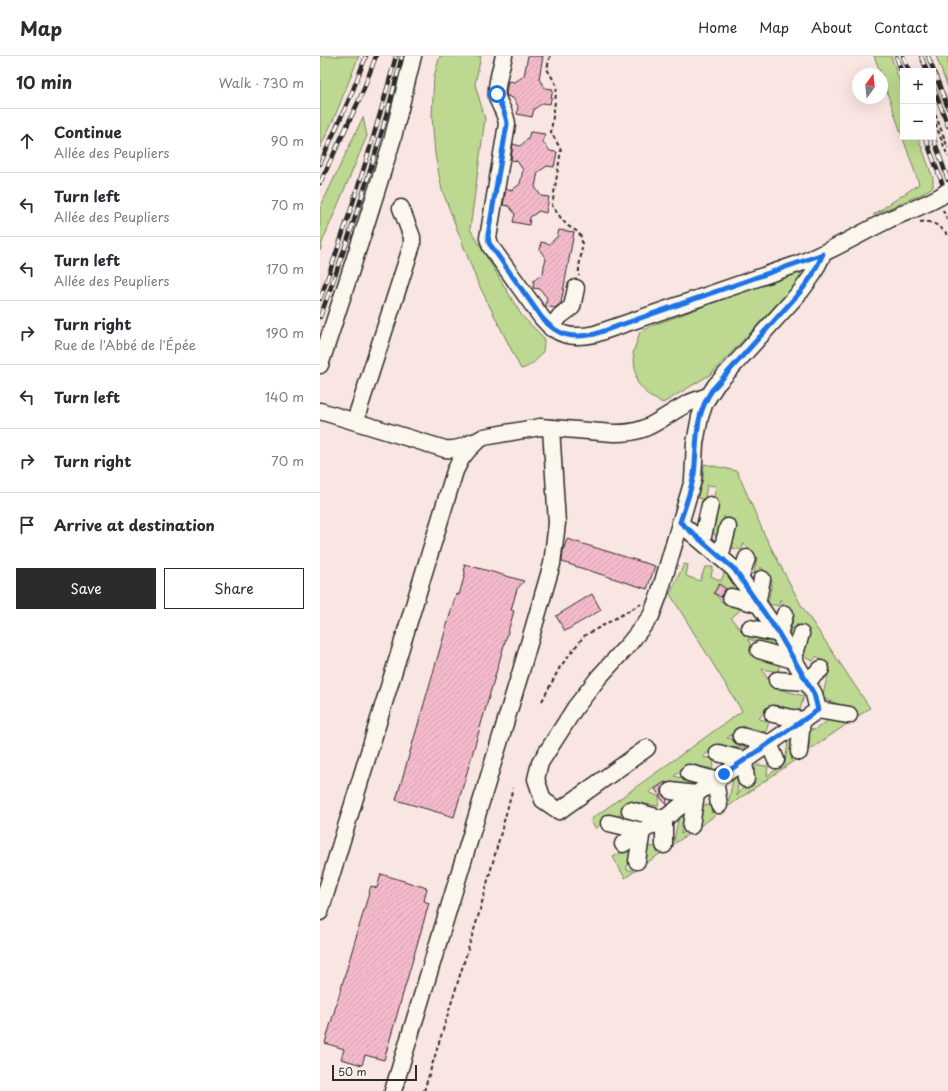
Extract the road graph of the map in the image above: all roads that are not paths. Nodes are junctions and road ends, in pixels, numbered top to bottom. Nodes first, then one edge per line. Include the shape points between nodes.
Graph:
1 (413, 56) edge
2 (504, 56) edge
3 (943, 197) edge
4 (401, 208) dead end
5 (823, 254) junction
6 (578, 283) road end
7 (551, 328) junction
8 (320, 365) edge
9 (708, 396) junction
10 (320, 411) edge
11 (355, 421) junction
12 (551, 428) junction
13 (477, 440) junction
14 (710, 504) dead end
15 (680, 522) junction
16 (728, 527) dead end
17 (702, 541) junction
18 (720, 557) junction
19 (747, 558) dead end
20 (740, 578) junction
21 (762, 579) dead end
22 (731, 597) dead end
23 (757, 604) junction
24 (785, 614) dead end
25 (750, 628) dead end
26 (779, 634) junction
27 (801, 634) dead end
28 (759, 650) dead end
29 (793, 660) junction
30 (821, 669) dead end
31 (777, 680) dead end
32 (806, 682) junction
33 (818, 710) junction
34 (773, 714) dead end
35 (849, 715) dead end
36 (802, 720) junction
37 (741, 736) dead end
38 (769, 743) junction
39 (647, 748) dead end
40 (799, 752) dead end
41 (718, 753) dead end
42 (744, 760) junction
43 (776, 760) dead end
44 (689, 773) dead end
45 (746, 779) dead end
46 (715, 780) junction
47 (671, 791) dead end
48 (696, 794) junction
49 (719, 805) dead end
50 (630, 810) dead end
51 (664, 819) junction
52 (609, 823) dead end
53 (691, 826) dead end
54 (642, 831) junction
55 (623, 844) dead end
56 (664, 845) dead end
57 (637, 861) dead end
58 (320, 912) edge
59 (393, 1091) edge

1 - 8 street via 392,141
2 - 7 street via 497,94 507,124 488,238 491,247
3 - 5 street via 891,218
4 - 11 street via 412,237 412,245
5 - 7 street via 595,334 565,336
5 - 9 street via 801,291
6 - 7 street via 572,307 560,316
9 - 12 street via 685,405 654,425 632,432
9 - 15 street via 698,426 693,480
10 - 11 street
11 - 13 street via 445,449 460,449
12 - 13 street via 530,428
12 - 59 street via 557,523 552,564
13 - 58 street via 461,459 455,472
14 - 17 street
15 - 17 street
15 - 39 street via 651,616 599,676 540,763 536,778 543,800 559,811
16 - 18 street
17 - 18 street
18 - 20 street
19 - 20 street
20 - 23 street
21 - 23 street
22 - 23 street
23 - 26 street
24 - 26 street
25 - 26 street
26 - 29 street
27 - 29 street
28 - 29 street
29 - 32 street
30 - 32 street
31 - 32 street
32 - 33 street via 814,694
33 - 35 street
33 - 36 street
34 - 36 street
36 - 38 street
36 - 40 street
37 - 38 street
38 - 42 street
38 - 43 street
41 - 42 street
42 - 45 street
42 - 46 street
44 - 46 street
46 - 48 street
46 - 49 street
47 - 48 street
48 - 51 street
48 - 53 street
50 - 51 street
51 - 54 street
51 - 56 street
52 - 54 street
54 - 55 street
54 - 57 street

